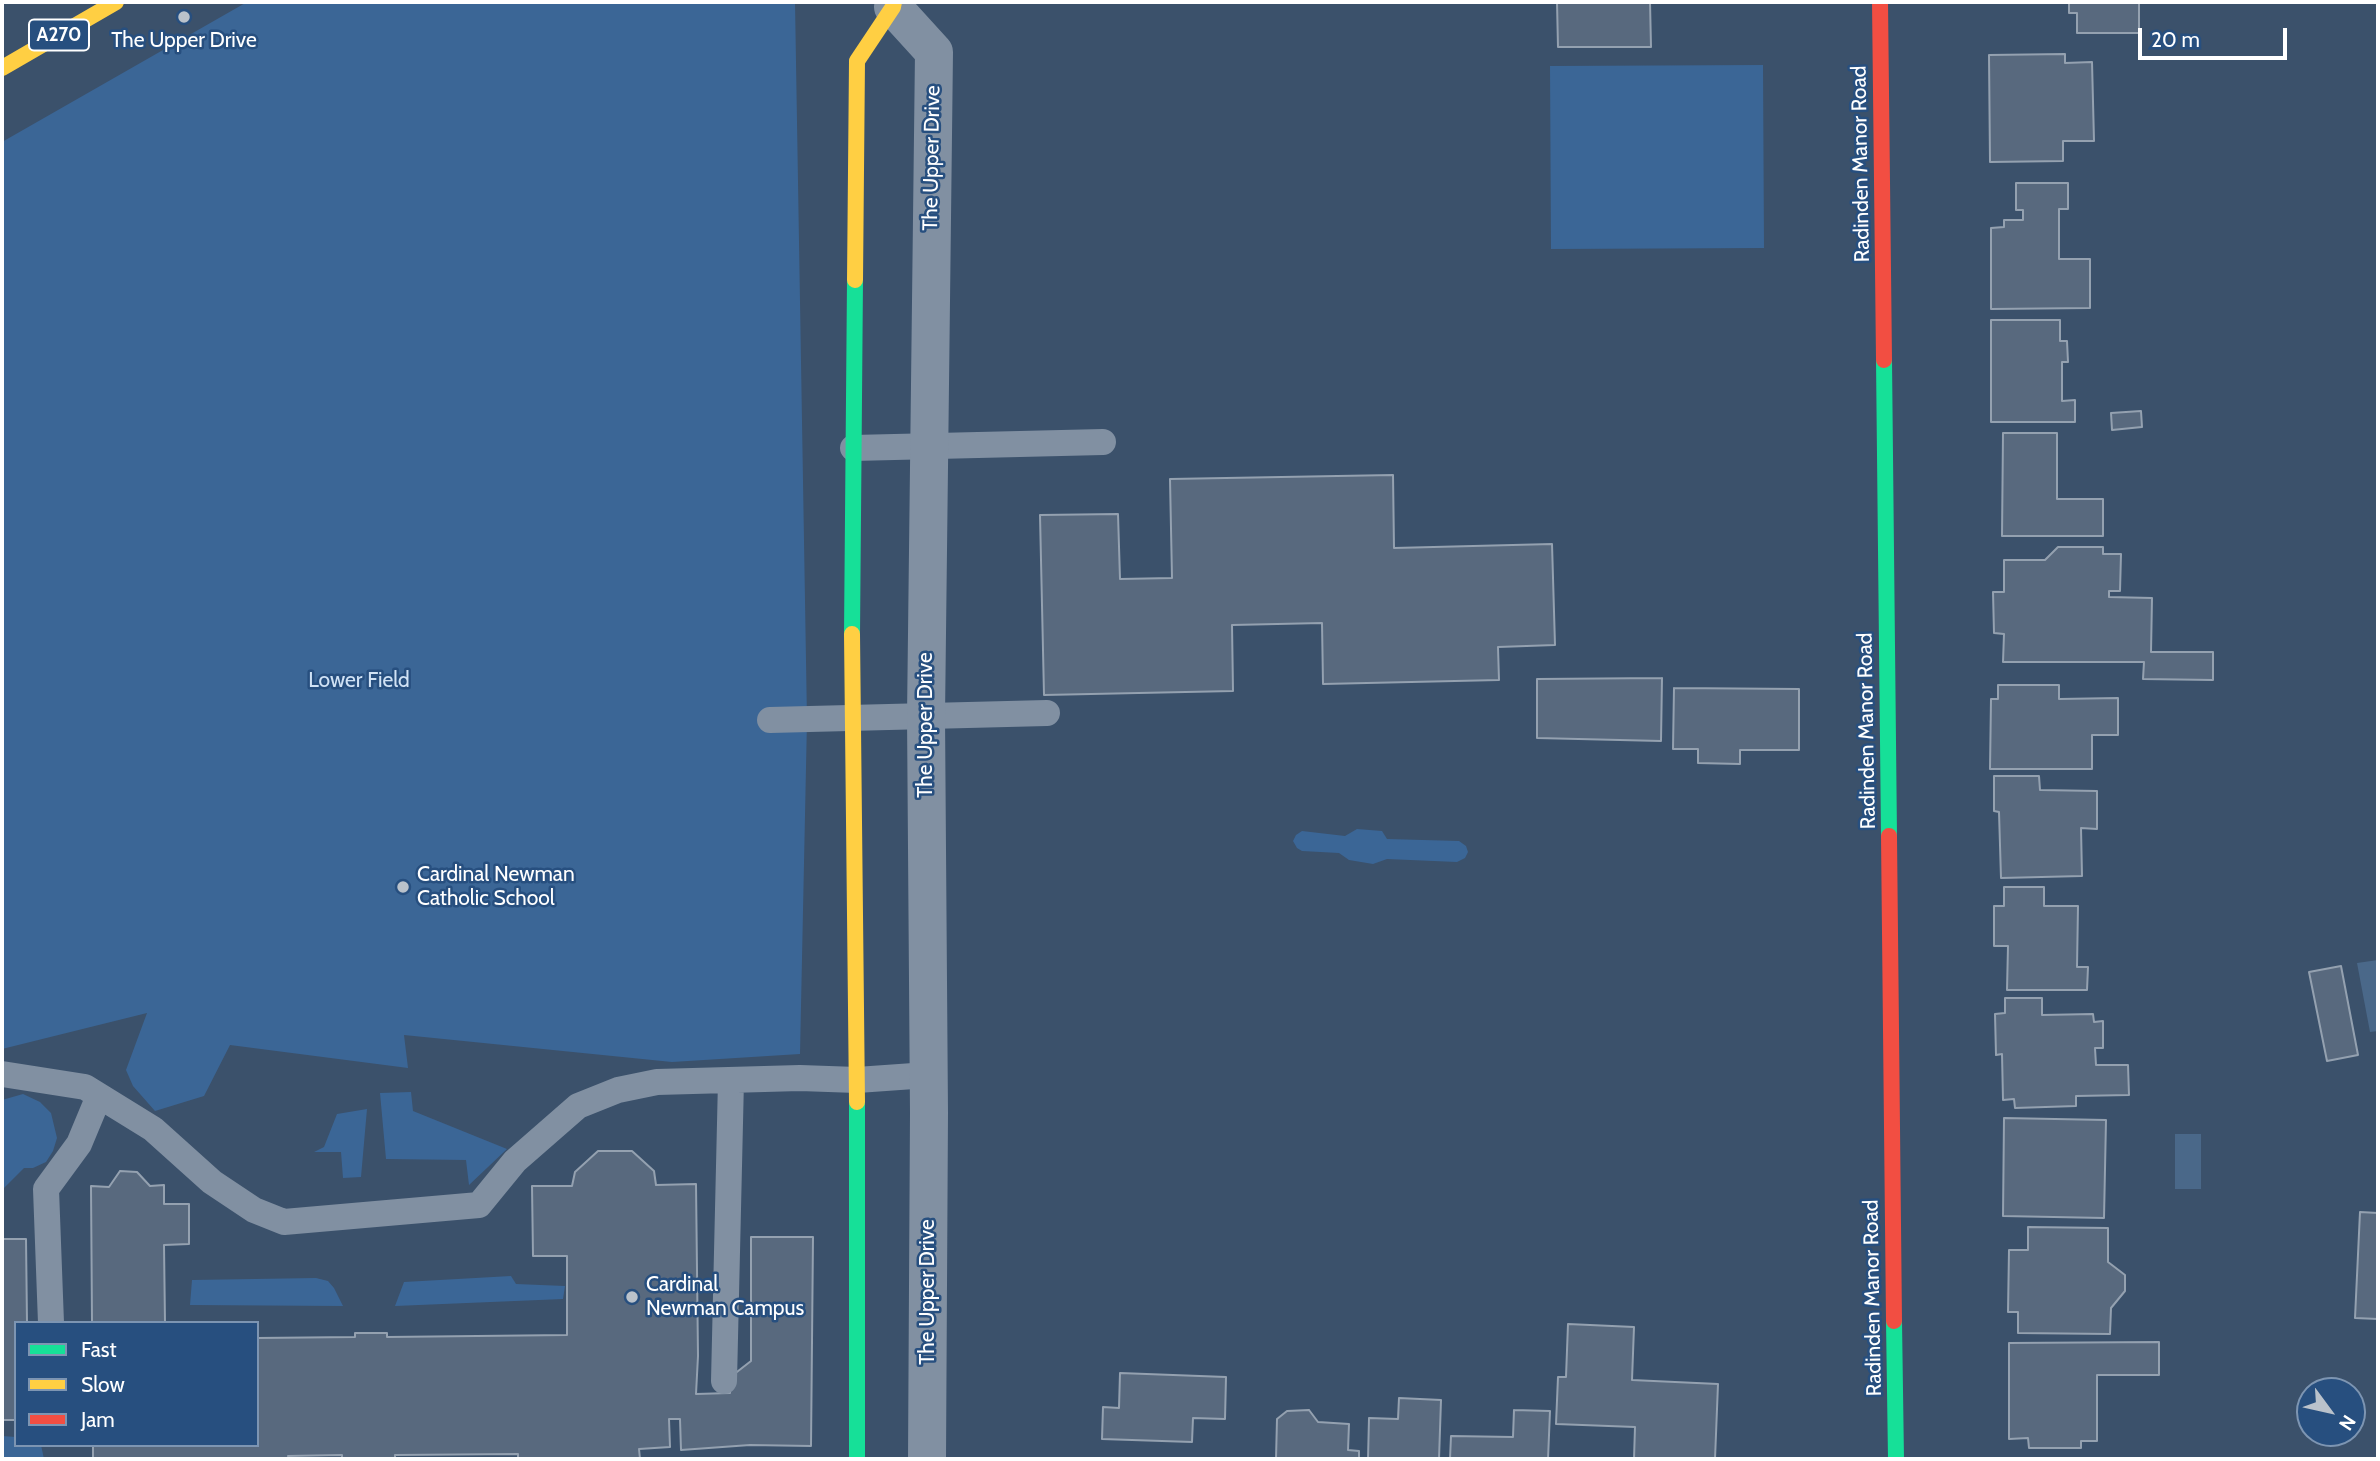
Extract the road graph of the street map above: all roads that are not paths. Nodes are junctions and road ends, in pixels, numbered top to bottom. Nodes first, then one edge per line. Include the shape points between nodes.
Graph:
1 (116, 2) edge
2 (1880, 2) edge
3 (894, 4) edge
4 (2, 68) edge
5 (1103, 442) dead end
6 (929, 446) junction
7 (853, 448) junction
8 (1047, 713) dead end
9 (926, 716) junction
10 (851, 718) junction
11 (771, 720) dead end
12 (2, 1074) edge
13 (928, 1075) junction
14 (731, 1080) junction
15 (857, 1080) junction
16 (99, 1096) junction
17 (51, 1321) edge
18 (724, 1381) dead end
19 (857, 1459) edge
20 (927, 1459) edge
21 (1896, 1459) edge

1 - 4 street, A270
2 - 21 street, Radinden Manor Road
3 - 6 street, The Upper Drive via 934,52
3 - 7 street, The Upper Drive via 857,61
5 - 6 lane
6 - 7 lane
6 - 9 street, The Upper Drive
7 - 10 street, The Upper Drive
8 - 9 lane
9 - 10 lane
9 - 13 street, The Upper Drive
10 - 11 lane
10 - 15 street, The Upper Drive
12 - 16 lane via 85,1087
13 - 15 lane
13 - 20 street, The Upper Drive
14 - 15 lane
14 - 16 lane via 657,1082 618,1090 578,1106 516,1161 478,1205 284,1222 254,1210 212,1182 153,1129
14 - 18 lane
15 - 19 street, The Upper Drive
16 - 17 lane via 79,1144 47,1189

